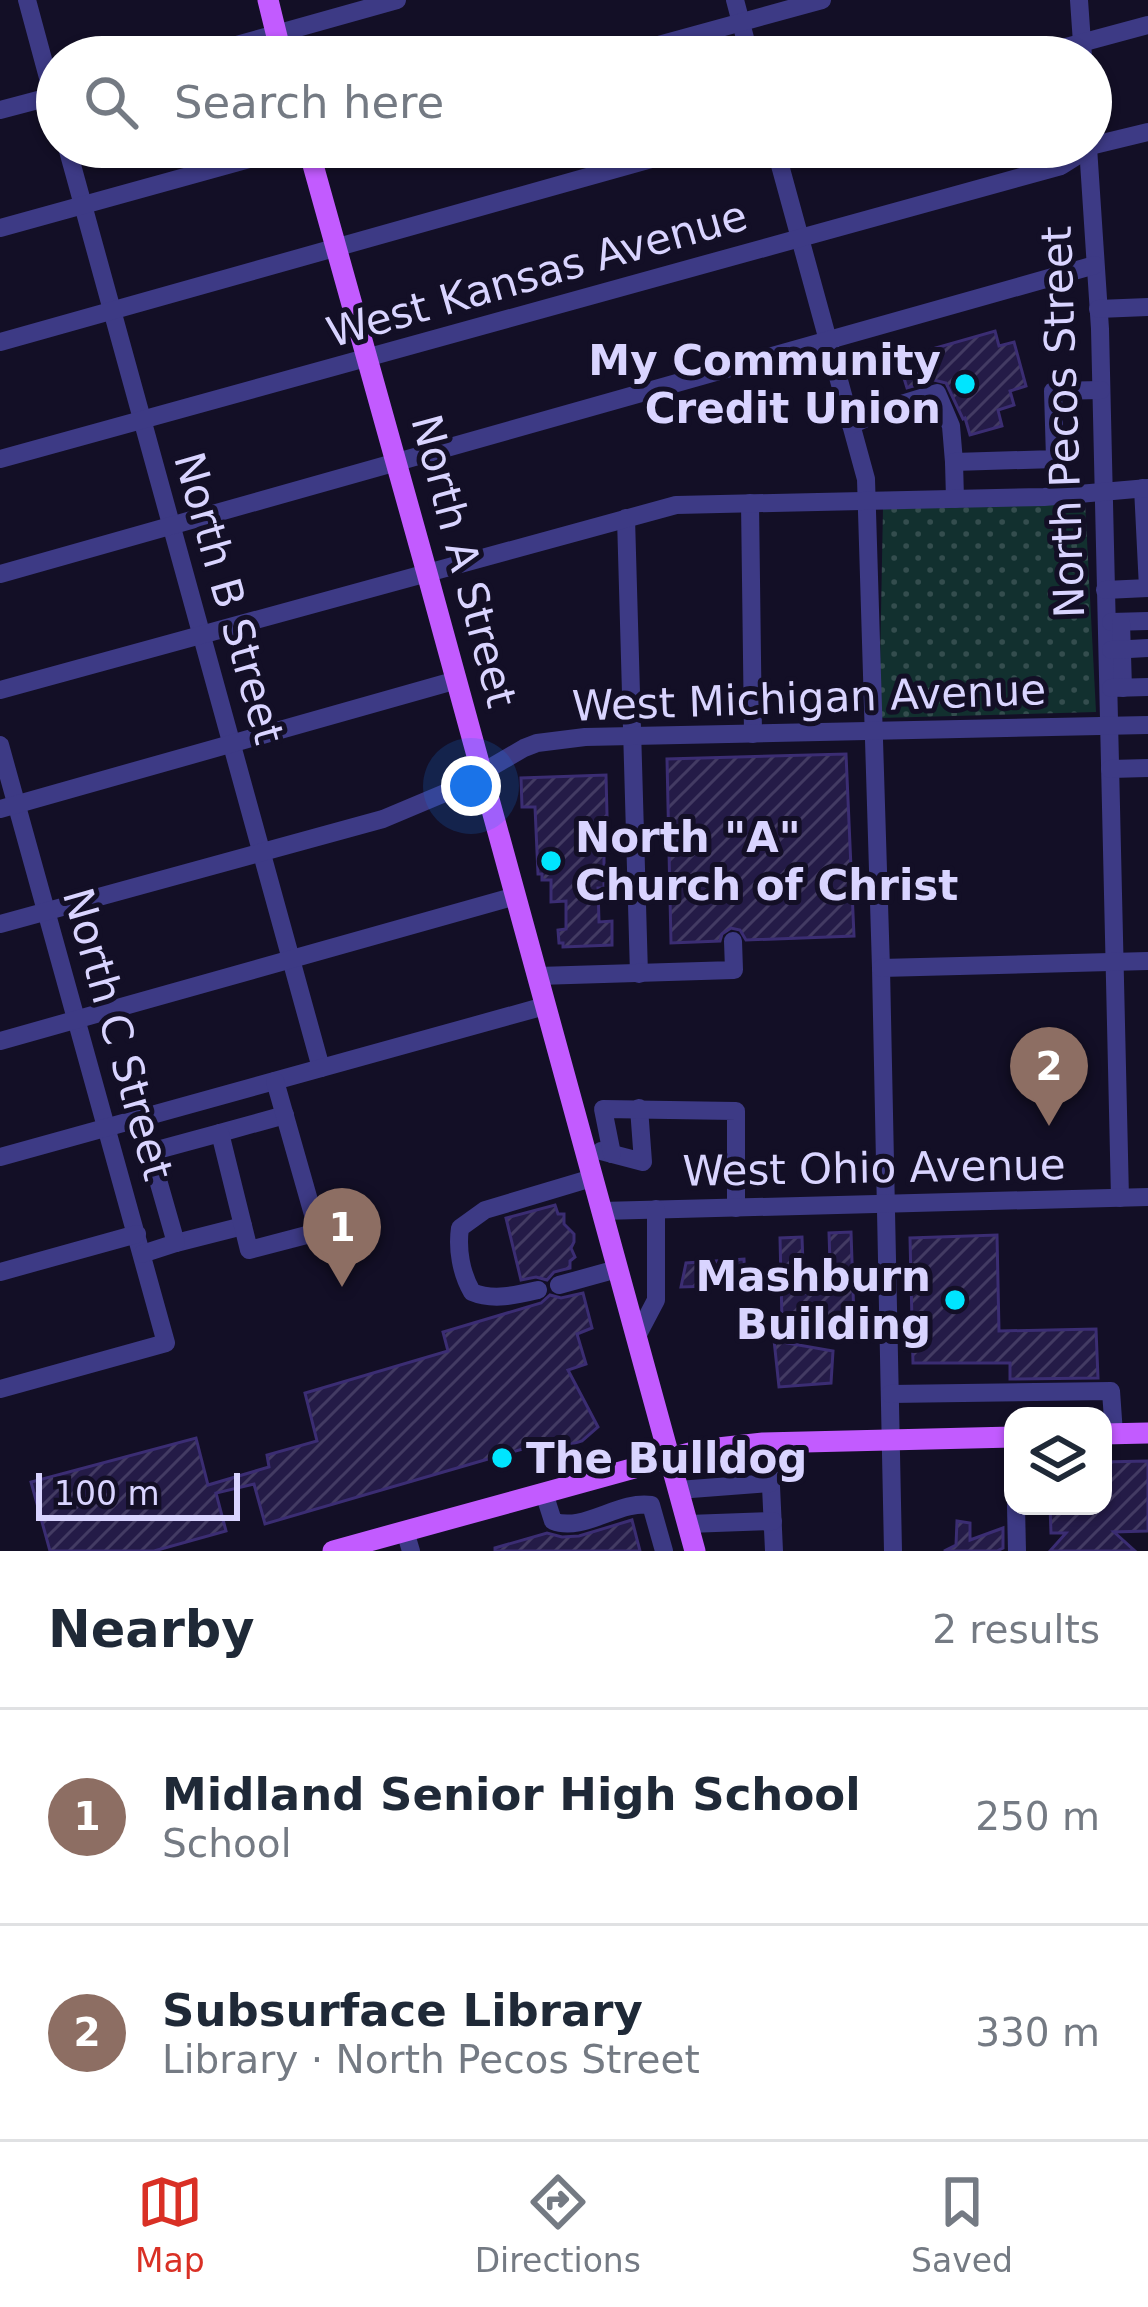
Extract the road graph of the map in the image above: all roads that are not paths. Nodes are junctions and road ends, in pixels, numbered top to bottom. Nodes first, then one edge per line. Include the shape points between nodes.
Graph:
1 (27, 0) edge
2 (268, 0) edge
3 (397, 0) edge
4 (735, 0) edge
5 (822, 0) edge
6 (1079, 0) edge
7 (741, 22) junction
8 (1148, 26) edge
9 (37, 36) edge
10 (277, 36) edge
11 (305, 36) edge
12 (691, 36) edge
13 (745, 36) edge
14 (1081, 36) edge
15 (1112, 39) edge
16 (36, 104) edge
17 (0, 110) edge
18 (1148, 132) edge
19 (1112, 141) edge
20 (73, 168) edge
21 (217, 168) edge
22 (314, 168) edge
23 (623, 168) edge
24 (781, 168) edge
25 (1054, 168) edge
26 (1088, 168) edge
27 (83, 205) junction
28 (0, 228) edge
29 (800, 239) junction
30 (336, 248) junction
31 (1095, 265) junction
32 (1148, 308) edge
33 (1098, 309) junction
34 (112, 311) junction
35 (827, 340) junction
36 (0, 342) edge
37 (367, 358) junction
38 (1101, 390) junction
39 (142, 420) junction
40 (851, 425) junction
41 (0, 459) edge
42 (954, 462) junction
43 (397, 463) junction
44 (1146, 488) edge
45 (1102, 491) junction
46 (955, 499) junction
47 (866, 501) junction
48 (750, 503) junction
49 (626, 518) junction
50 (172, 526) junction
51 (428, 572) junction
52 (0, 574) edge
53 (1105, 590) junction
54 (1148, 621) edge
55 (1114, 622) junction
56 (202, 635) junction
57 (1148, 648) edge
58 (1114, 649) junction
59 (457, 680) junction
60 (1148, 687) edge
61 (1115, 688) junction
62 (0, 690) edge
63 (1148, 724) edge
64 (1108, 725) junction
65 (872, 730) junction
66 (753, 734) junction
67 (632, 738) junction
68 (232, 743) junction
69 (0, 745) edge
70 (1148, 768) edge
71 (1110, 769) junction
72 (482, 773) junction
73 (8, 806) edge
74 (262, 852) junction
75 (516, 896) junction
76 (46, 911) junction
77 (0, 924) edge
78 (733, 941) dead end
79 (292, 959) junction
80 (1148, 961) edge
81 (1114, 962) junction
82 (880, 968) junction
83 (639, 974) junction
84 (538, 976) junction
85 (545, 1006) junction
86 (76, 1020) junction
87 (0, 1041) edge
88 (321, 1068) junction
89 (275, 1081) junction
90 (639, 1108) junction
91 (285, 1115) junction
92 (106, 1128) junction
93 (220, 1133) junction
94 (584, 1147) junction
95 (612, 1154) junction
96 (0, 1157) edge
97 (592, 1178) junction
98 (1148, 1197) edge
99 (1120, 1198) junction
100 (885, 1204) junction
101 (736, 1208) junction
102 (656, 1209) junction
103 (601, 1210) junction
104 (243, 1226) junction
105 (176, 1243) junction
106 (139, 1244) junction
107 (617, 1269) junction
108 (0, 1272) edge
109 (559, 1285) dead end
110 (538, 1290) dead end
111 (636, 1338) junction
112 (0, 1389) edge
113 (890, 1394) junction
114 (1110, 1407) edge
115 (1148, 1433) edge
116 (1112, 1434) edge
117 (1004, 1436) edge
118 (891, 1439) junction
119 (770, 1443) junction
120 (669, 1458) junction
121 (771, 1483) junction
122 (678, 1490) junction
123 (544, 1493) junction
124 (1016, 1515) edge
125 (772, 1521) junction
126 (688, 1524) junction
127 (408, 1541) edge
128 (333, 1551) edge
129 (664, 1551) edge
130 (695, 1551) edge
131 (774, 1551) edge
132 (893, 1551) edge
133 (1017, 1551) edge

1 - 9 street
2 - 10 main road
3 - 11 street
4 - 7 street
5 - 7 street
6 - 14 street
7 - 12 street
7 - 13 street
8 - 15 street
16 - 17 street
18 - 19 street, West Kansas Avenue
20 - 27 street, North B Street
21 - 27 street
22 - 30 main road, North A Street
23 - 30 street
24 - 29 street
25 - 29 street, West Kansas Avenue
26 - 31 street, North Pecos Street
27 - 28 street
27 - 34 street, North B Street
29 - 35 street
29 - 37 street, West Kansas Avenue
30 - 34 street
30 - 37 main road, North A Street
31 - 33 street, North Pecos Street
31 - 35 street
32 - 33 street
33 - 38 street, North Pecos Street
34 - 36 street
34 - 39 street, North B Street
35 - 40 street
35 - 43 street
37 - 39 street, West Kansas Avenue
37 - 43 main road, North A Street
38 - 42 street via 1053,391 1055,459
38 - 45 street, North Pecos Street
39 - 41 street, West Kansas Avenue
39 - 50 street, North B Street
40 - 42 street via 937,393
40 - 47 street
42 - 46 street
43 - 50 street
43 - 51 main road, North A Street
44 - 45 street
44 - 53 street via 1148,588
45 - 46 street
45 - 53 street, North Pecos Street
46 - 47 street
47 - 48 street
47 - 65 street
48 - 49 street via 676,505
48 - 66 street
49 - 51 street
49 - 67 street
50 - 52 street
50 - 56 street, North B Street
51 - 56 street
51 - 59 main road, North A Street
53 - 55 street, North Pecos Street
54 - 55 street
55 - 58 street, North Pecos Street
56 - 62 street
56 - 68 street, North B Street
57 - 58 street
58 - 61 street, North Pecos Street
59 - 68 street
59 - 72 main road, North A Street
60 - 61 street
61 - 64 street, North Pecos Street
63 - 64 street, West Michigan Avenue
64 - 65 street, West Michigan Avenue
64 - 71 street, North Pecos Street
65 - 66 street, West Michigan Avenue
65 - 82 street
66 - 67 street, West Michigan Avenue
67 - 72 street, West Michigan Avenue via 537,743
67 - 83 street
68 - 73 street
68 - 74 street, North B Street
69 - 73 street, North C Street
70 - 71 street
71 - 81 street, North Pecos Street
72 - 74 street, West Michigan Avenue via 383,819
72 - 75 main road, North A Street
73 - 76 street, North C Street
74 - 76 street, West Michigan Avenue
74 - 79 street, North B Street
75 - 79 street
75 - 84 main road, North A Street
76 - 77 street, West Michigan Avenue
76 - 86 street, North C Street
78 - 83 street via 734,970
79 - 86 street
79 - 88 street, North B Street
80 - 81 street
81 - 82 street
81 - 99 street, North Pecos Street
82 - 100 street
83 - 84 street
84 - 85 main road, North A Street
85 - 88 street
85 - 94 main road, North A Street
86 - 87 street
86 - 92 street, North C Street
88 - 89 street
89 - 91 street
89 - 92 street
90 - 95 street via 603,1109
90 - 95 street via 643,1162
90 - 101 street via 736,1111
91 - 93 street
91 - 104 street via 318,1232 249,1250
92 - 96 street
92 - 106 street, North C Street
93 - 104 street
93 - 105 street via 150,1152
94 - 95 street
94 - 97 main road, North A Street
97 - 103 main road, North A Street
97 - 110 street via 485,1210 460,1228 472,1292
98 - 99 street, West Ohio Avenue
99 - 100 street, West Ohio Avenue
100 - 101 street, West Ohio Avenue
100 - 113 street
101 - 102 street, West Ohio Avenue
102 - 103 street, West Ohio Avenue
102 - 111 street via 656,1300
103 - 107 main road, North A Street
104 - 105 street
105 - 106 street
106 - 108 street
106 - 112 street, North C Street via 166,1342
107 - 109 street
107 - 111 main road, North A Street
111 - 120 main road, North A Street
113 - 114 street via 1111,1390
113 - 118 street
115 - 116 main road
117 - 118 main road
118 - 119 main road
118 - 132 street
119 - 120 main road
119 - 121 street
120 - 122 main road, North A Street
120 - 123 main road
121 - 122 street
121 - 125 street
122 - 126 main road, North A Street
123 - 127 main road
123 - 129 street via 553,1521 565,1525 646,1503
124 - 133 street
125 - 126 street
125 - 131 street
126 - 130 main road, North A Street
127 - 128 main road

